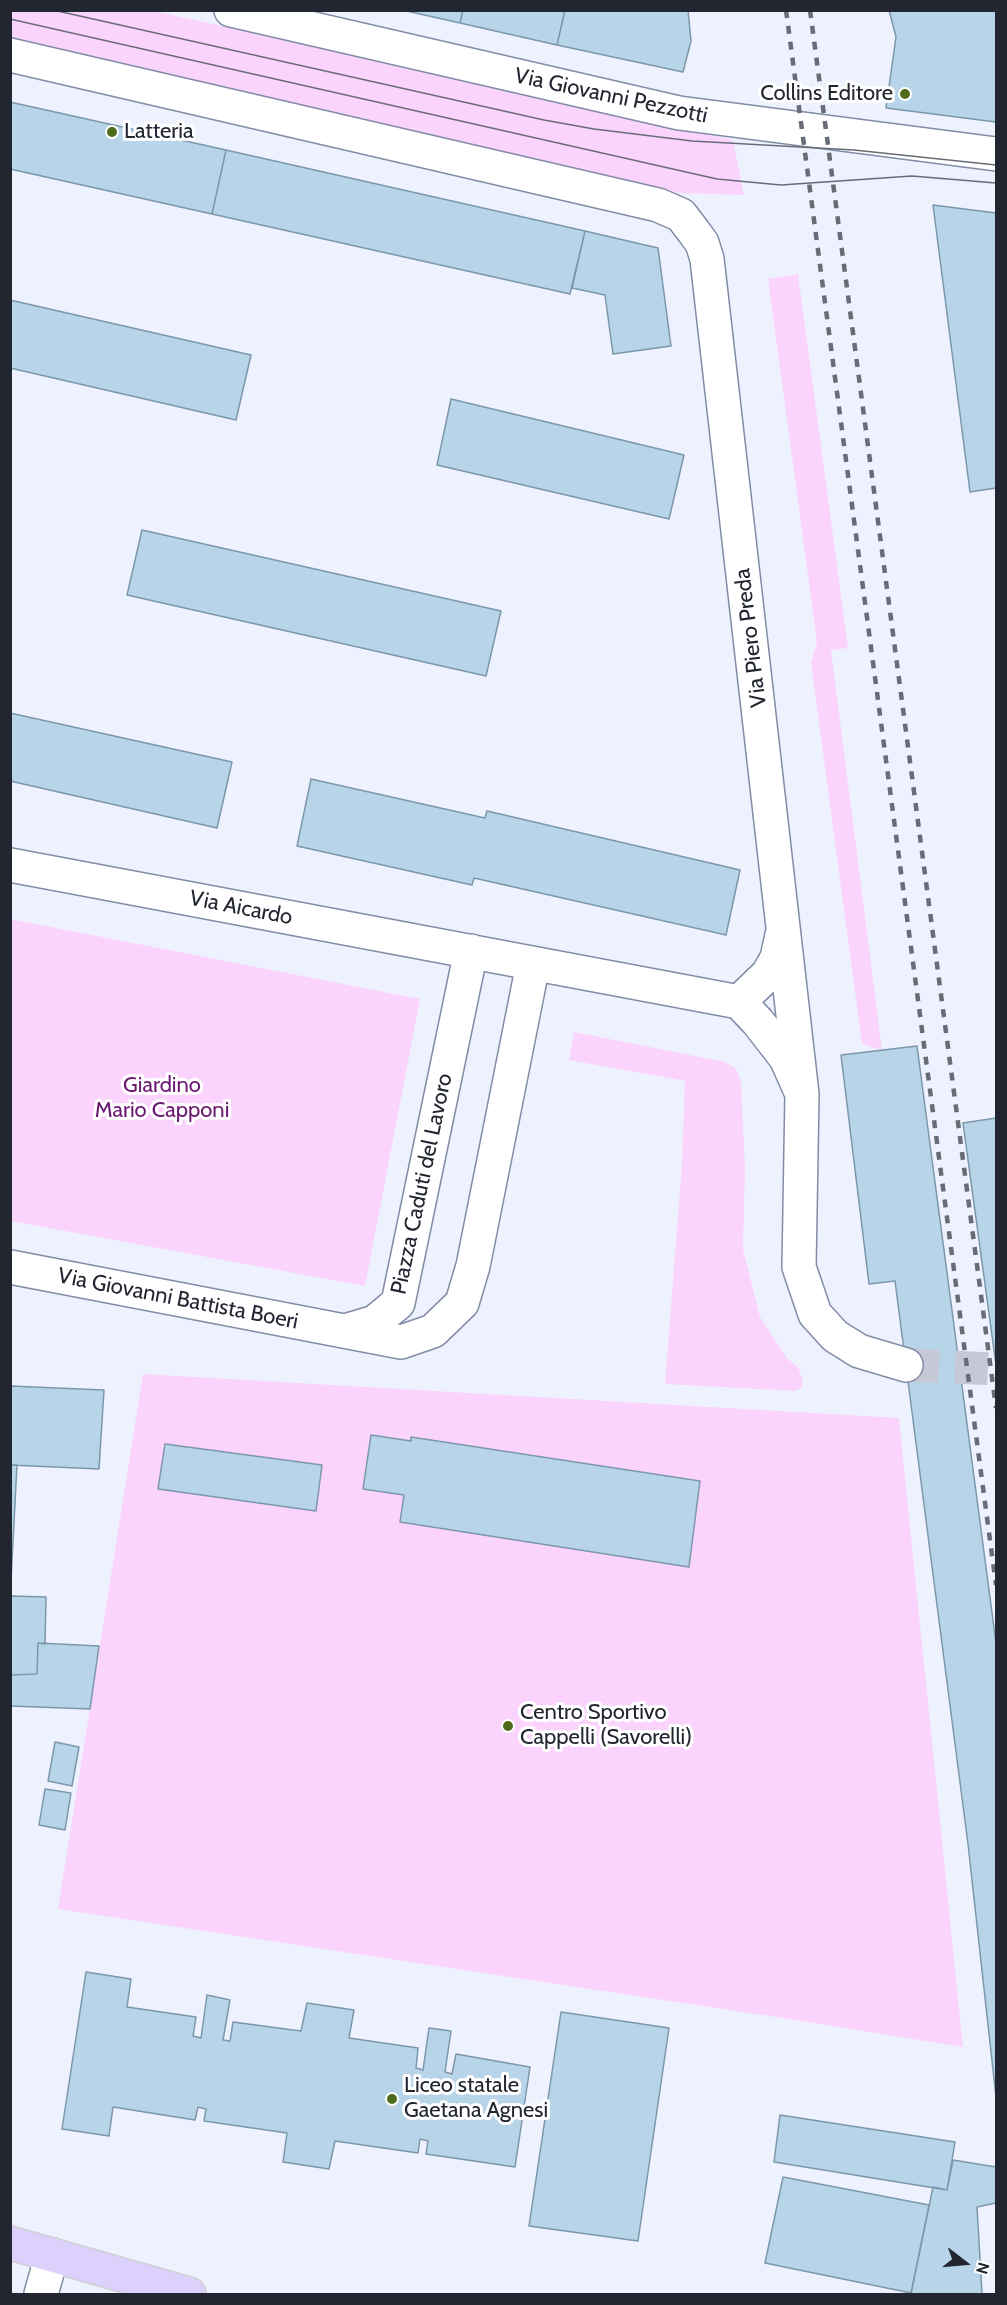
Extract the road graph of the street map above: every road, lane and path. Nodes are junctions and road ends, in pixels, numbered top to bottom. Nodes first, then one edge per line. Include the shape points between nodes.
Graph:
1 (231, 10) edge
2 (10, 55) edge
3 (996, 154) edge
4 (10, 865) edge
5 (784, 925) junction
6 (471, 951) junction
7 (533, 964) junction
8 (739, 1002) junction
9 (802, 1094) junction
10 (10, 1267) edge
11 (345, 1331) junction
12 (906, 1365) tunnel mouth
13 (10, 2243) edge
14 (52, 2255) junction
15 (41, 2295) edge
16 (189, 2295) edge

1 - 3 street, Via Giovanni Pezzotti via 680,113
2 - 5 street, Via Piero Preda via 658,205 681,215 702,243 707,259
4 - 6 street, Via Aicardo
5 - 8 street via 777,958 768,974
5 - 9 street, Via Piero Preda
6 - 7 street
6 - 11 street, Piazza Caduti del Lavoro via 398,1303 375,1322
7 - 8 street
7 - 11 street via 474,1266 462,1303 433,1331 401,1342
8 - 9 street via 786,1058
9 - 12 street via 799,1267 815,1314 835,1336 859,1351
10 - 11 street, Via Giovanni Battista Boeri
13 - 14 main road
14 - 15 street
14 - 16 main road

